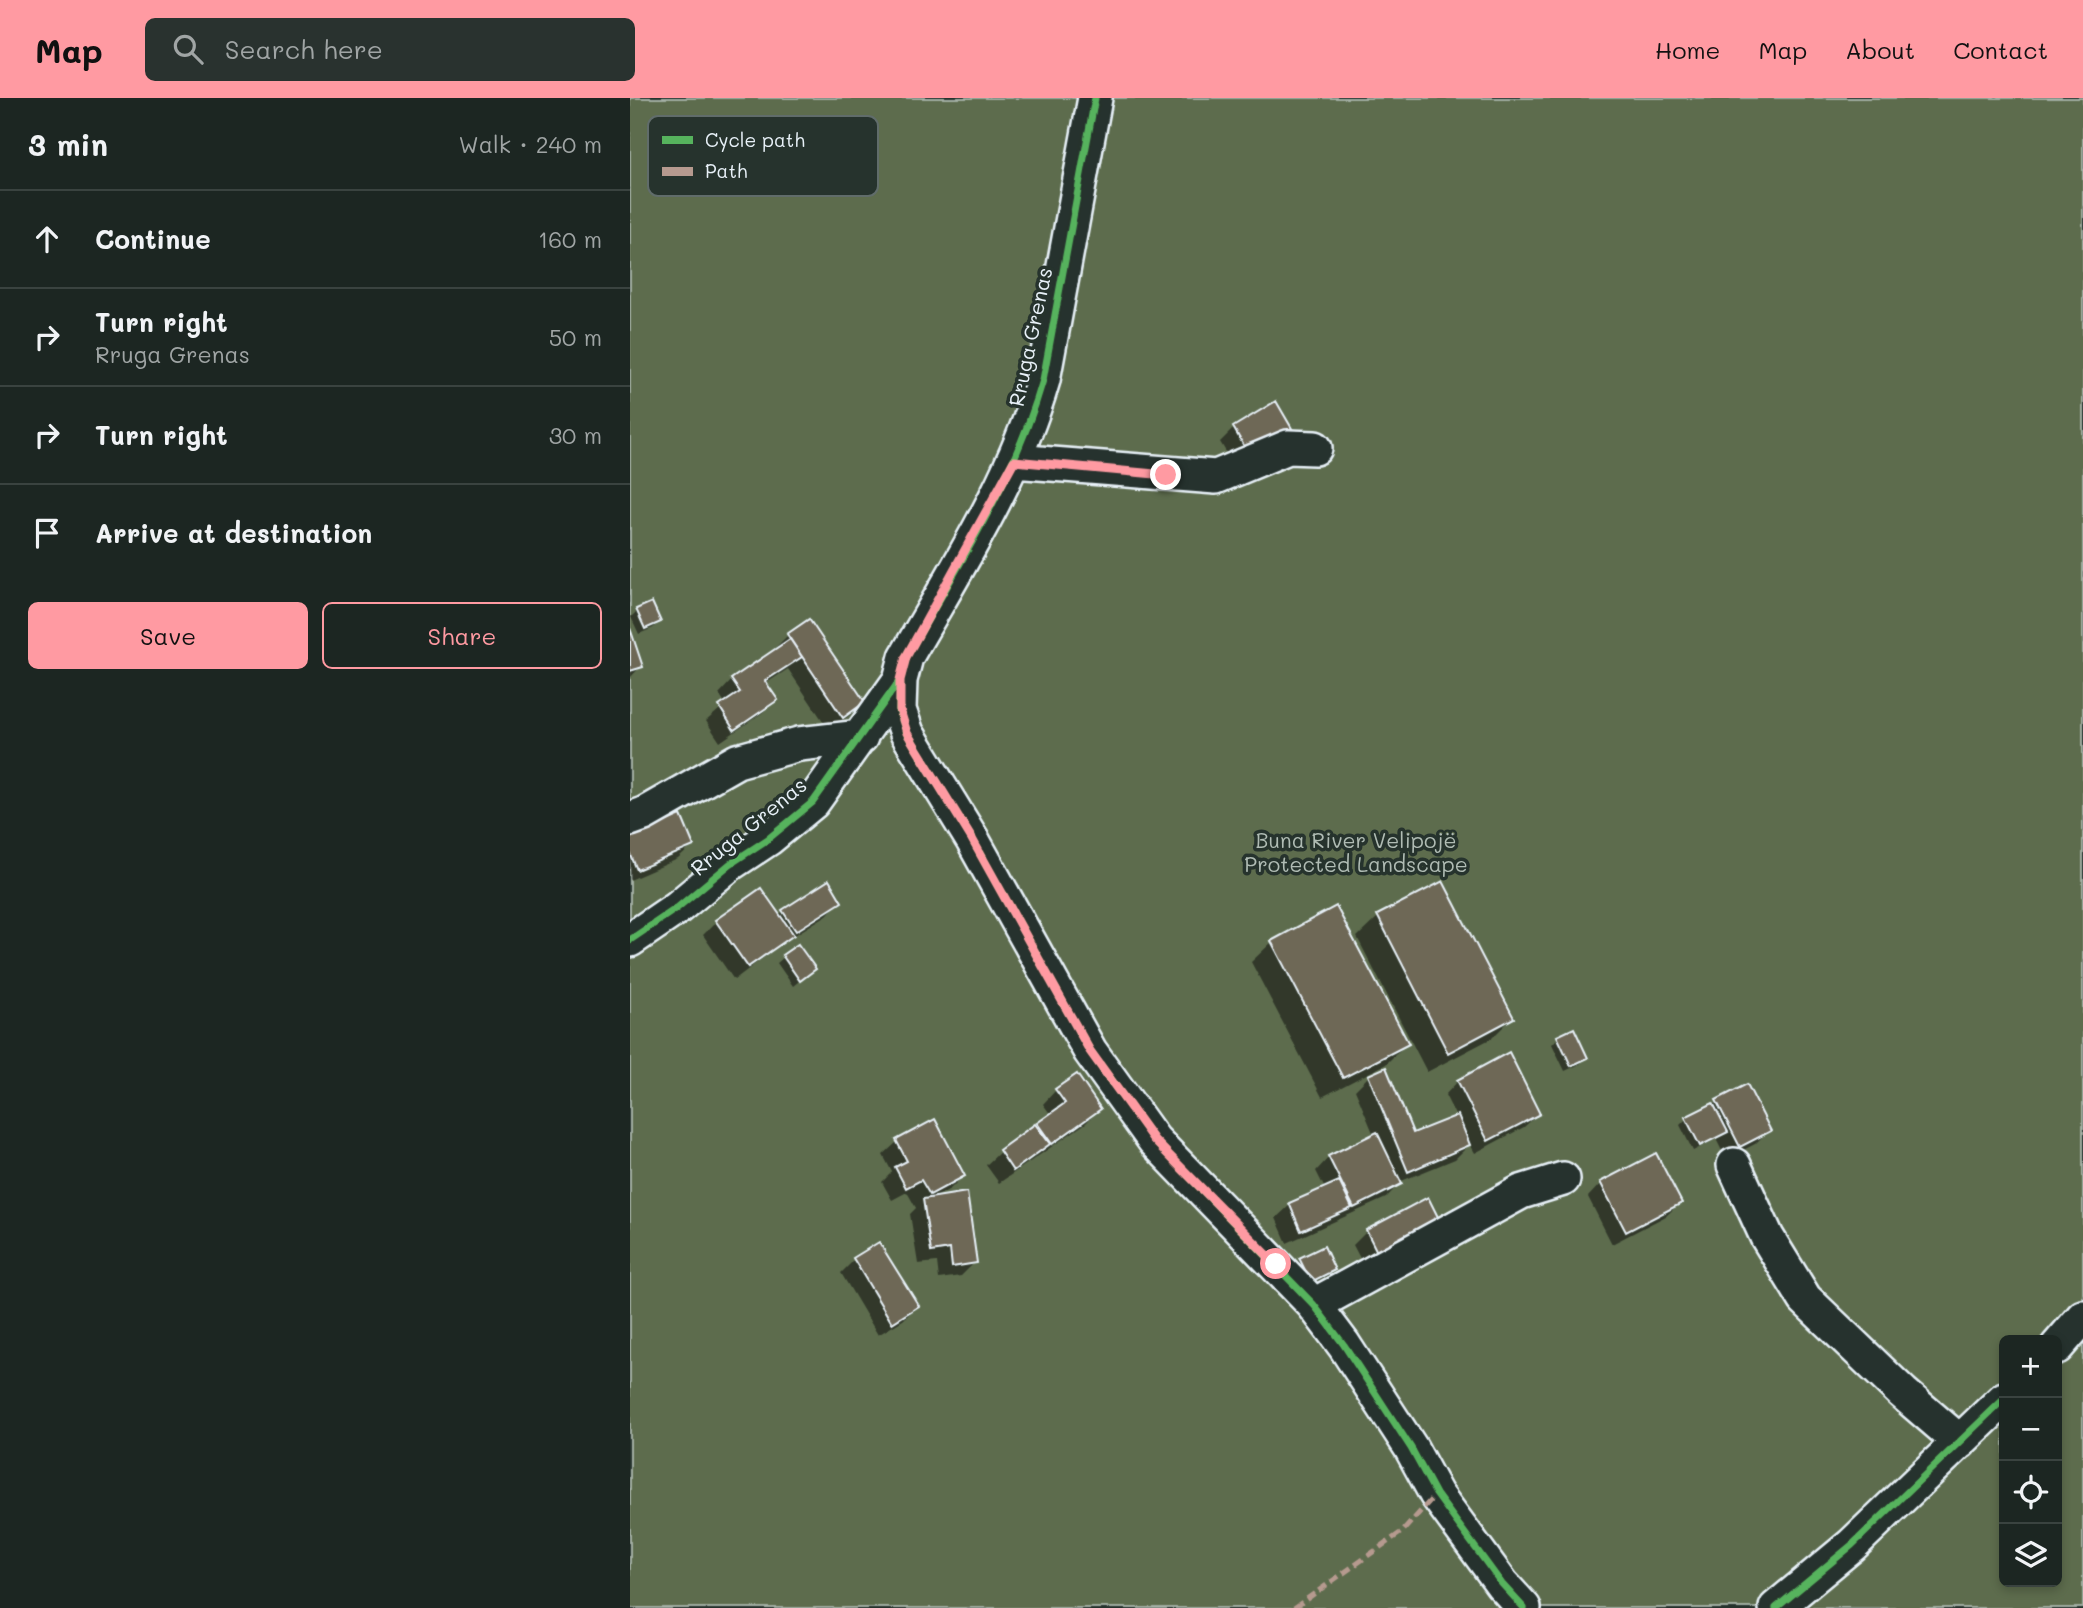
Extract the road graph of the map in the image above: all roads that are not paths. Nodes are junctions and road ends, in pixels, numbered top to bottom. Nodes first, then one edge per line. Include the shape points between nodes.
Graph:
1 (1095, 98) edge
2 (1315, 448) dead end
3 (1014, 461) junction
4 (900, 680) junction
5 (861, 737) junction
6 (630, 819) edge
7 (630, 940) edge
8 (1734, 1165) dead end
9 (1563, 1179) dead end
10 (1314, 1304) junction
11 (2083, 1317) edge
12 (2062, 1341) edge
13 (1999, 1404) edge
14 (1960, 1442) junction
15 (1524, 1608) edge
16 (1776, 1608) edge

1 - 3 street, Rruga Grenas via 1043,380
2 - 3 street via 1288,447 1216,477
3 - 4 street, Rruga Grenas via 906,657
4 - 5 street, Rruga Grenas
4 - 10 street via 900,710 907,733 1090,1051 1154,1140
5 - 6 street via 799,744 737,761
5 - 7 street, Rruga Grenas via 813,802
8 - 14 street via 1768,1237 1805,1299
9 - 10 street via 1521,1192
10 - 15 street via 1411,1448 1436,1494
11 - 12 street
13 - 14 street
14 - 16 street via 1852,1545

